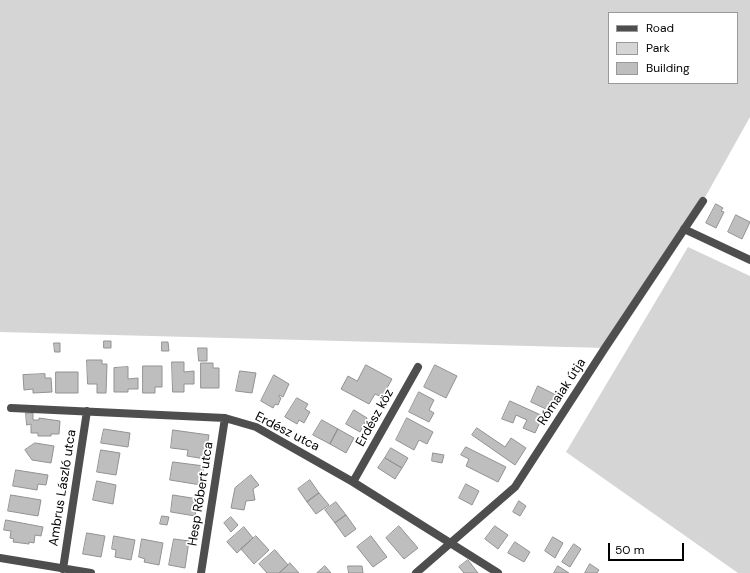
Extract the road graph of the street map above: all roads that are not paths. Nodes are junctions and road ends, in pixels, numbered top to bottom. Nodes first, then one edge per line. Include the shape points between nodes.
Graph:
1 (703, 201) dead end
2 (684, 228) junction
3 (750, 260) edge
4 (418, 367) dead end
5 (11, 408) dead end
6 (87, 411) junction
7 (225, 418) junction
8 (353, 482) junction
9 (452, 544) junction
10 (0, 558) edge
11 (63, 568) junction
12 (91, 573) edge
13 (201, 573) edge
14 (416, 573) edge
15 (498, 573) edge

1 - 2 street, Rómaiak útja
2 - 3 street
2 - 9 street, Rómaiak útja via 515,487
4 - 8 street, Erdész köz
5 - 6 street, Erdész utca
6 - 7 street, Erdész utca
6 - 11 street, Ambrus László utca
7 - 8 street, Erdész utca via 256,427
7 - 13 street, Hesp Róbert utca
8 - 9 street, Erdész utca
9 - 14 street, Rómaiak útja
9 - 15 street, Erdész utca
10 - 11 street
11 - 12 street

